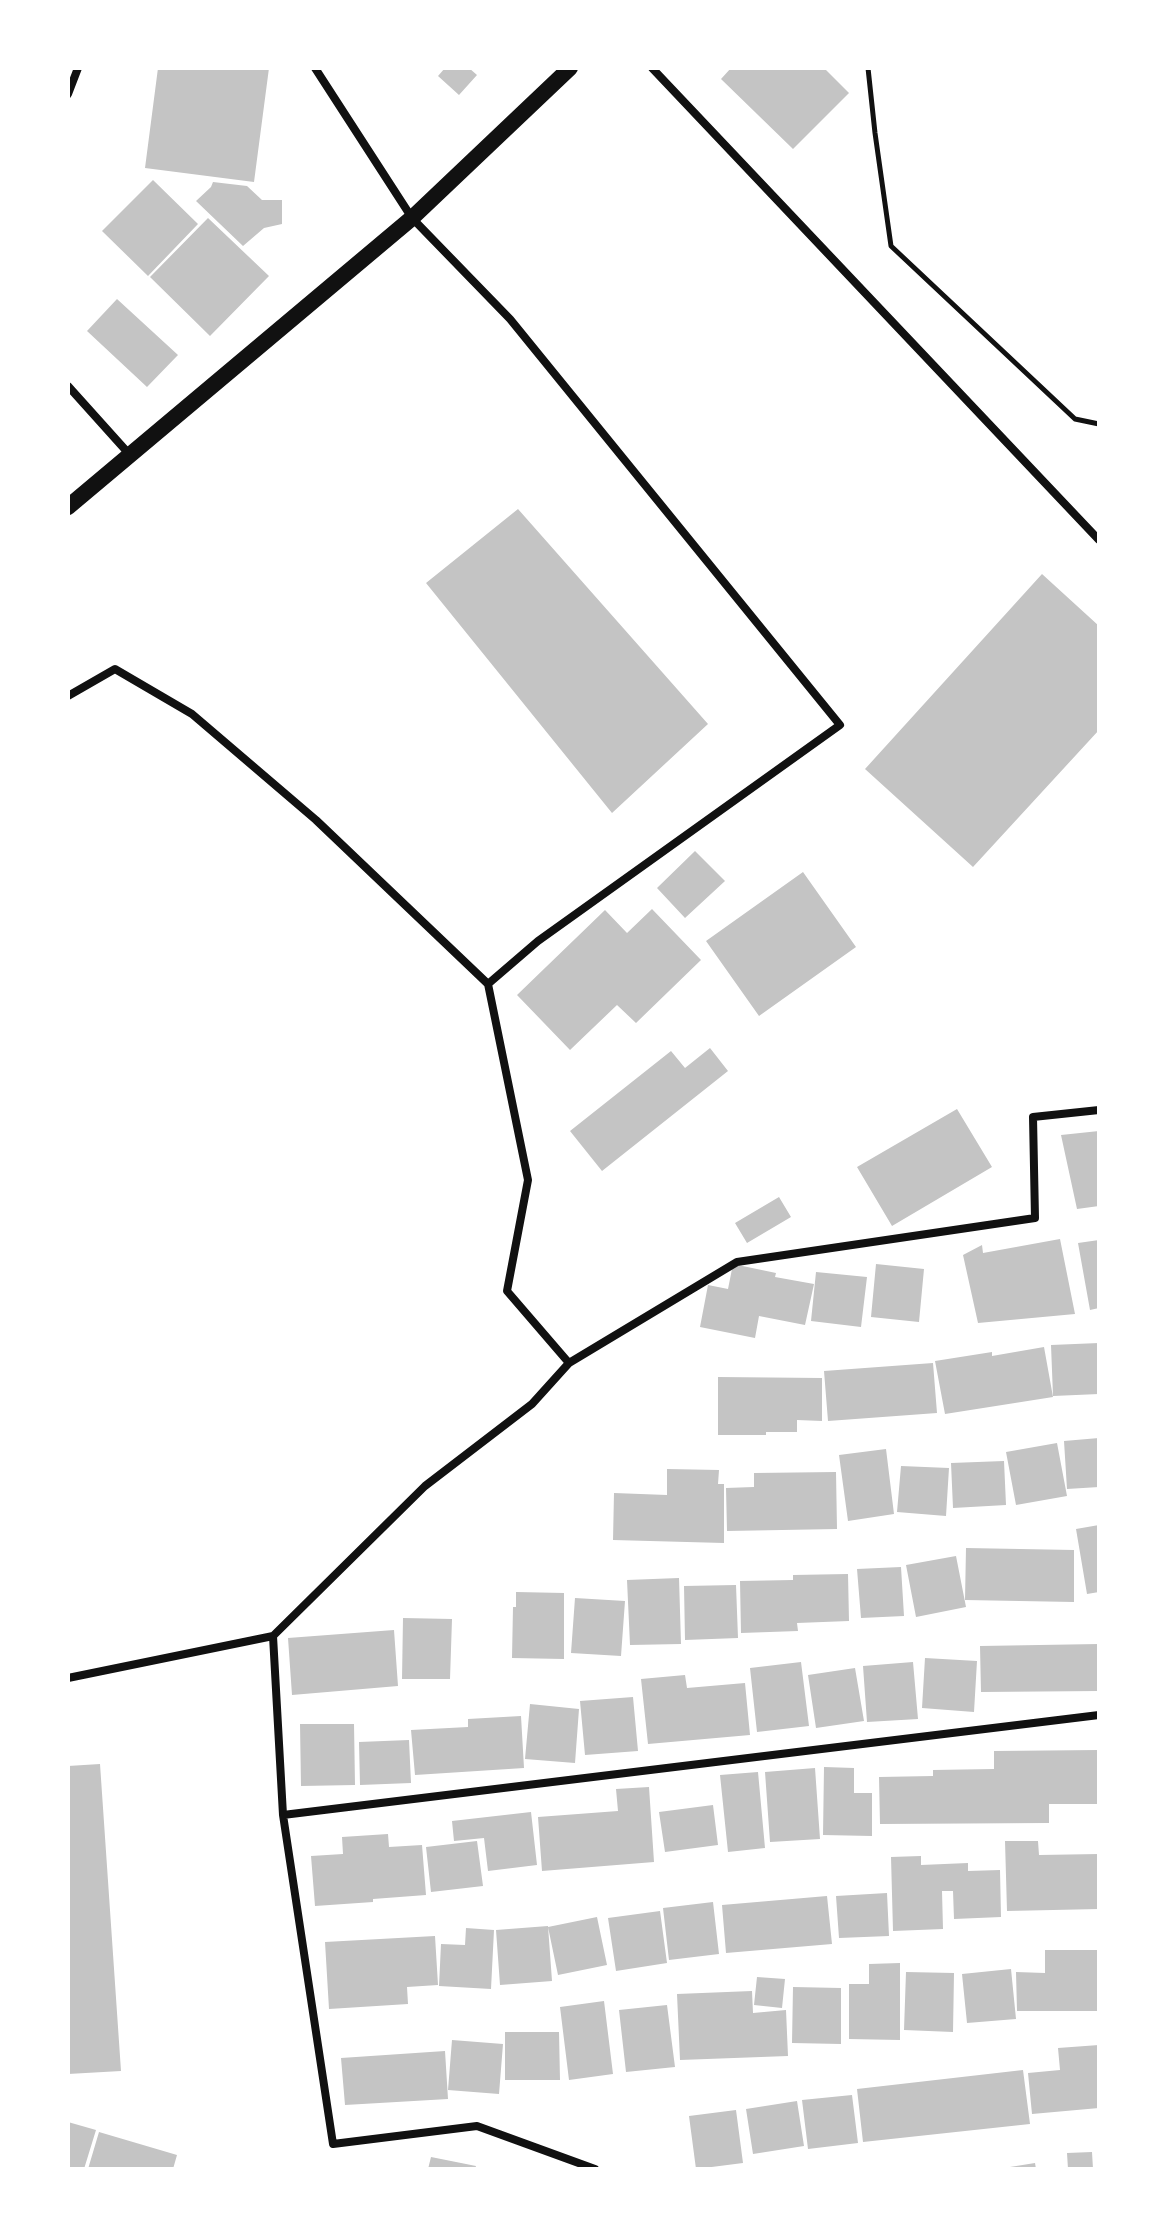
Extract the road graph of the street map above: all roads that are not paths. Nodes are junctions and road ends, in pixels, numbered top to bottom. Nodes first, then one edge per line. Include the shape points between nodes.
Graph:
1 (78, 68) edge
2 (315, 68) edge
3 (570, 68) edge
4 (652, 68) edge
5 (68, 94) edge
6 (412, 218) junction
7 (68, 386) edge
8 (130, 455) junction
9 (68, 507) edge
10 (1099, 540) edge
11 (68, 696) edge
12 (488, 984) junction
13 (1099, 1110) edge
14 (569, 1363) junction
15 (273, 1636) junction
16 (68, 1678) edge
17 (1099, 1715) edge
18 (283, 1815) junction
19 (595, 2169) edge

1 - 5 street
2 - 6 street
3 - 6 main road
4 - 10 street
6 - 8 main road
6 - 12 street via 510,319 840,725 538,941
7 - 8 street
8 - 9 main road
11 - 12 street via 115,669 192,714 316,820
12 - 14 street via 528,1180 507,1291
13 - 14 street via 1033,1117 1035,1218 737,1262
14 - 15 street via 532,1404 425,1486
15 - 16 street
15 - 18 street
17 - 18 street
18 - 19 street via 333,2144 477,2126

